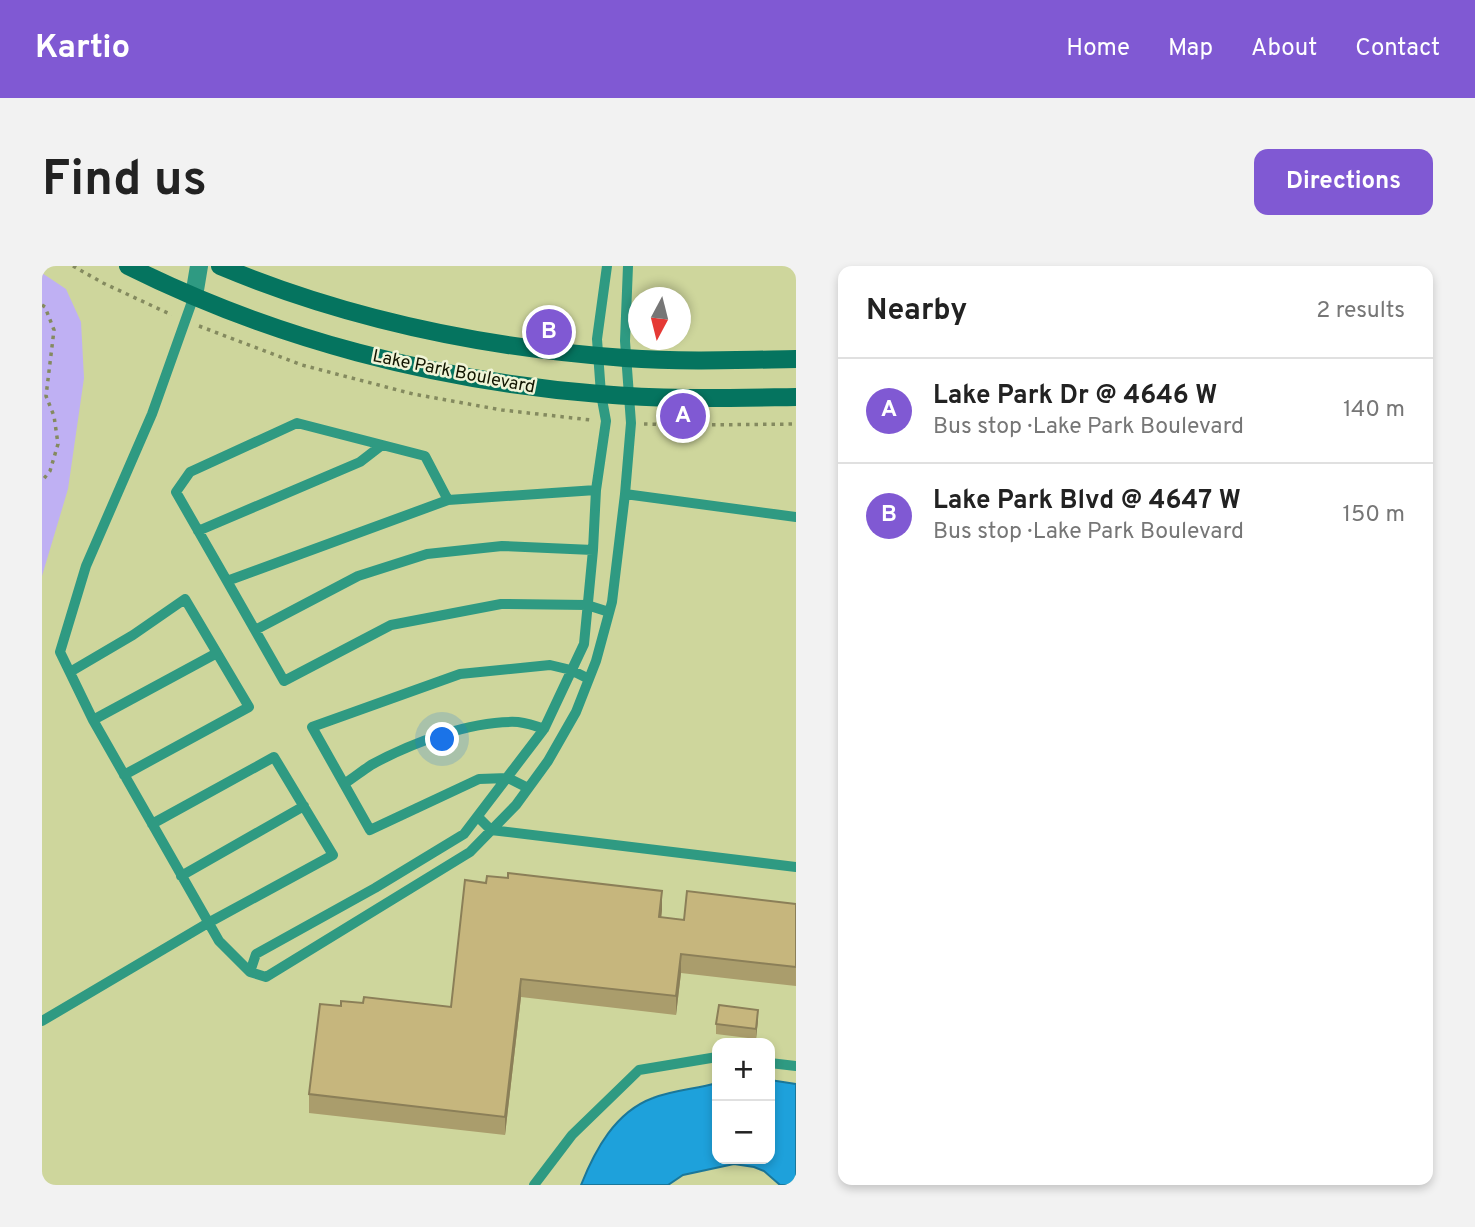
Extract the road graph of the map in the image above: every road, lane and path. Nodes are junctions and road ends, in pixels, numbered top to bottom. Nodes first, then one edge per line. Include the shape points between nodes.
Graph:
1 (73, 266) edge
2 (128, 266) edge
3 (199, 266) edge
4 (220, 266) edge
5 (607, 266) edge
6 (628, 266) edge
7 (194, 296) junction
8 (42, 305) edge
9 (174, 317) dead end
10 (206, 329) dead end
11 (600, 356) junction
12 (628, 358) junction
13 (796, 359) edge
14 (601, 394) junction
15 (629, 396) junction
16 (796, 397) edge
17 (593, 420) dead end
18 (647, 424) dead end
19 (796, 424) edge
20 (382, 445) junction
21 (42, 481) edge
22 (596, 490) junction
23 (625, 494) junction
24 (449, 500) junction
25 (796, 517) edge
26 (198, 531) junction
27 (593, 550) junction
28 (226, 581) junction
29 (587, 605) junction
30 (610, 612) junction
31 (255, 631) junction
32 (217, 653) junction
33 (571, 670) junction
34 (69, 672) junction
35 (589, 679) junction
36 (93, 720) junction
37 (544, 729) junction
38 (124, 775) junction
39 (508, 778) junction
40 (344, 784) junction
41 (528, 789) junction
42 (304, 806) junction
43 (478, 817) junction
44 (152, 824) junction
45 (491, 830) junction
46 (796, 867) edge
47 (181, 876) junction
48 (208, 923) junction
49 (250, 972) junction
50 (42, 1021) edge
51 (712, 1058) edge
52 (775, 1064) edge
53 (796, 1066) edge
54 (534, 1185) edge

1 - 9 path
2 - 7 street, Lake Park Boulevard
3 - 7 street
4 - 11 street, Lake Park Boulevard via 299,296 413,327 499,344
5 - 11 lane via 597,339
6 - 12 lane
7 - 14 street, Lake Park Boulevard via 292,333 388,360 488,380
7 - 34 lane via 152,414 86,566 60,653
8 - 21 path via 54,330 46,396 58,444
10 - 17 path via 302,365 413,394
11 - 12 street, Lake Park Boulevard
11 - 14 lane
12 - 13 street, Lake Park Boulevard
12 - 15 lane
14 - 15 street, Lake Park Boulevard
14 - 22 lane via 606,421
15 - 16 street, Lake Park Boulevard
15 - 23 lane
18 - 19 path
20 - 24 lane via 425,456
20 - 26 lane via 360,462
20 - 26 lane via 297,423 190,472 176,492
22 - 24 lane
22 - 27 lane
23 - 25 lane
23 - 30 lane
24 - 28 lane
26 - 28 lane
27 - 29 lane
27 - 31 lane via 502,546 427,554 358,576
28 - 31 lane
29 - 30 lane
29 - 31 lane via 501,604 391,625 284,681
29 - 33 lane via 584,644
30 - 35 lane
32 - 34 lane via 185,600
32 - 36 lane
32 - 38 lane via 249,707
33 - 35 lane
33 - 37 lane
33 - 40 lane via 550,665 460,674 312,727
34 - 36 lane
35 - 41 lane via 576,712
36 - 38 lane
37 - 39 lane
37 - 40 lane via 510,722 457,730 409,747
38 - 44 lane
39 - 40 lane via 479,779 370,830
39 - 41 lane
39 - 43 lane
41 - 45 lane
42 - 44 lane via 274,757
42 - 47 lane
42 - 48 lane via 333,855
43 - 45 lane
43 - 49 lane via 464,834 256,954
44 - 47 lane
45 - 46 lane
45 - 49 lane via 470,852 266,977
47 - 48 lane
48 - 49 lane via 219,942
48 - 50 lane
51 - 54 lane via 639,1070 572,1135
52 - 53 lane

